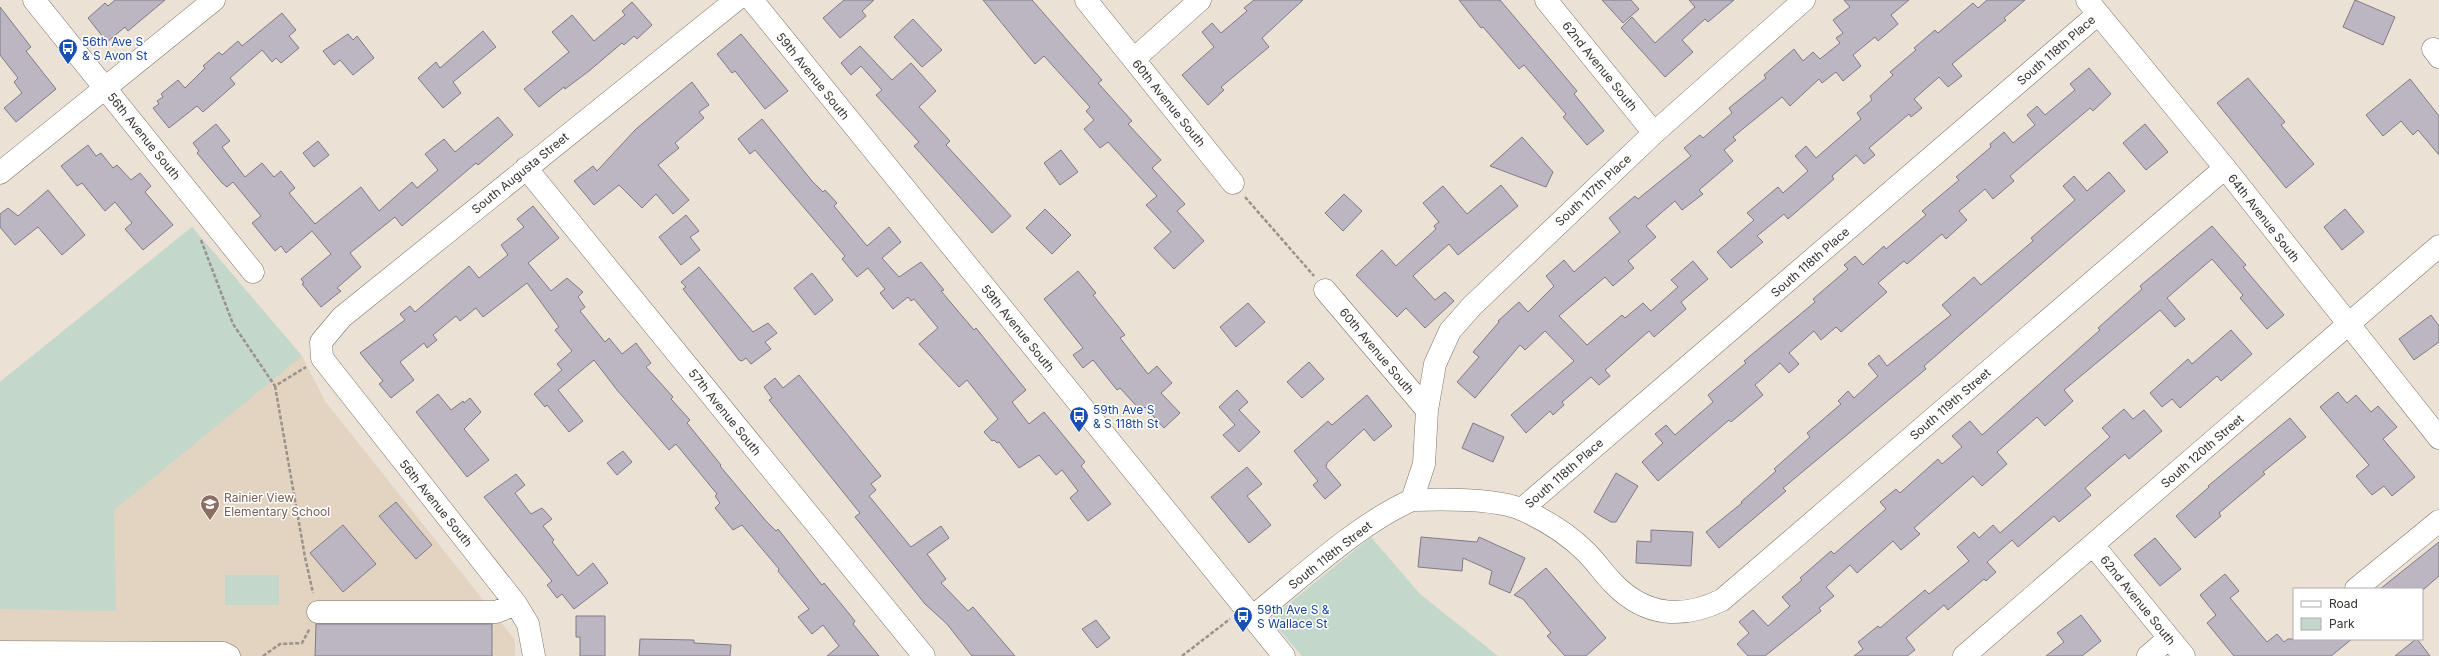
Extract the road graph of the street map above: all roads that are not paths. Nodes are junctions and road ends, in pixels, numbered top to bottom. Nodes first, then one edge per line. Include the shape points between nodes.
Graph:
1 (34, 0) edge
2 (214, 0) edge
3 (736, 0) edge
4 (752, 0) edge
5 (1086, 0) edge
6 (1200, 0) edge
7 (1546, 0) edge
8 (1804, 0) edge
9 (2092, 7) edge
10 (1134, 59) junction
11 (106, 88) junction
12 (1654, 133) junction
13 (526, 168) junction
14 (2225, 168) junction
15 (0, 173) edge
16 (1233, 183) road end
17 (2439, 246) edge
18 (253, 272) dead end
19 (1325, 290) road end
20 (2348, 324) junction
21 (322, 358) joint
22 (1427, 410) junction
23 (2439, 438) edge
24 (1412, 500) junction
25 (1522, 509) junction
26 (2439, 521) edge
27 (2093, 545) junction
28 (2357, 588) edge
29 (516, 604) junction
30 (318, 612) road end
31 (1248, 613) junction
32 (2169, 638) junction
33 (0, 652) edge
34 (229, 656) edge
35 (534, 656) edge
36 (924, 656) edge
37 (1284, 656) edge
38 (1964, 656) edge
39 (2148, 656) edge
40 (2184, 656) edge

1 - 11 street, 56th Avenue South
2 - 11 street
3 - 13 street, South Augusta Street
4 - 31 street, 59th Avenue South
5 - 10 street, 60th Avenue South
6 - 10 street
7 - 12 street, 62nd Avenue South
8 - 12 street, South 117th Place
9 - 14 street, 64th Avenue South
9 - 25 street, South 118th Place
10 - 16 street, 60th Avenue South
11 - 15 street
11 - 18 street, 56th Avenue South
12 - 22 street, South 117th Place via 1472,306 1450,331 1435,364
13 - 21 street, South Augusta Street via 342,317 321,342
13 - 36 street, 57th Avenue South
14 - 20 street, 64th Avenue South
14 - 25 street, South 119th Street via 1722,600 1690,612 1662,611 1638,604 1614,585 1586,552 1569,537
17 - 20 street, South 120th Street
19 - 22 street, 60th Avenue South
20 - 23 street, 64th Avenue South
20 - 27 street, South 120th Street
21 - 29 street, 56th Avenue South
22 - 24 street via 1424,464
24 - 25 street via 1454,499
24 - 31 street, South 118th Street via 1391,509 1369,524
26 - 28 street
27 - 32 street, 62nd Avenue South
27 - 38 street, South 120th Street
29 - 30 street via 496,612
29 - 35 street, 56th Avenue South via 528,624
31 - 37 street, 59th Avenue South
32 - 39 street
32 - 40 street, 62nd Avenue South
33 - 34 street via 223,653

